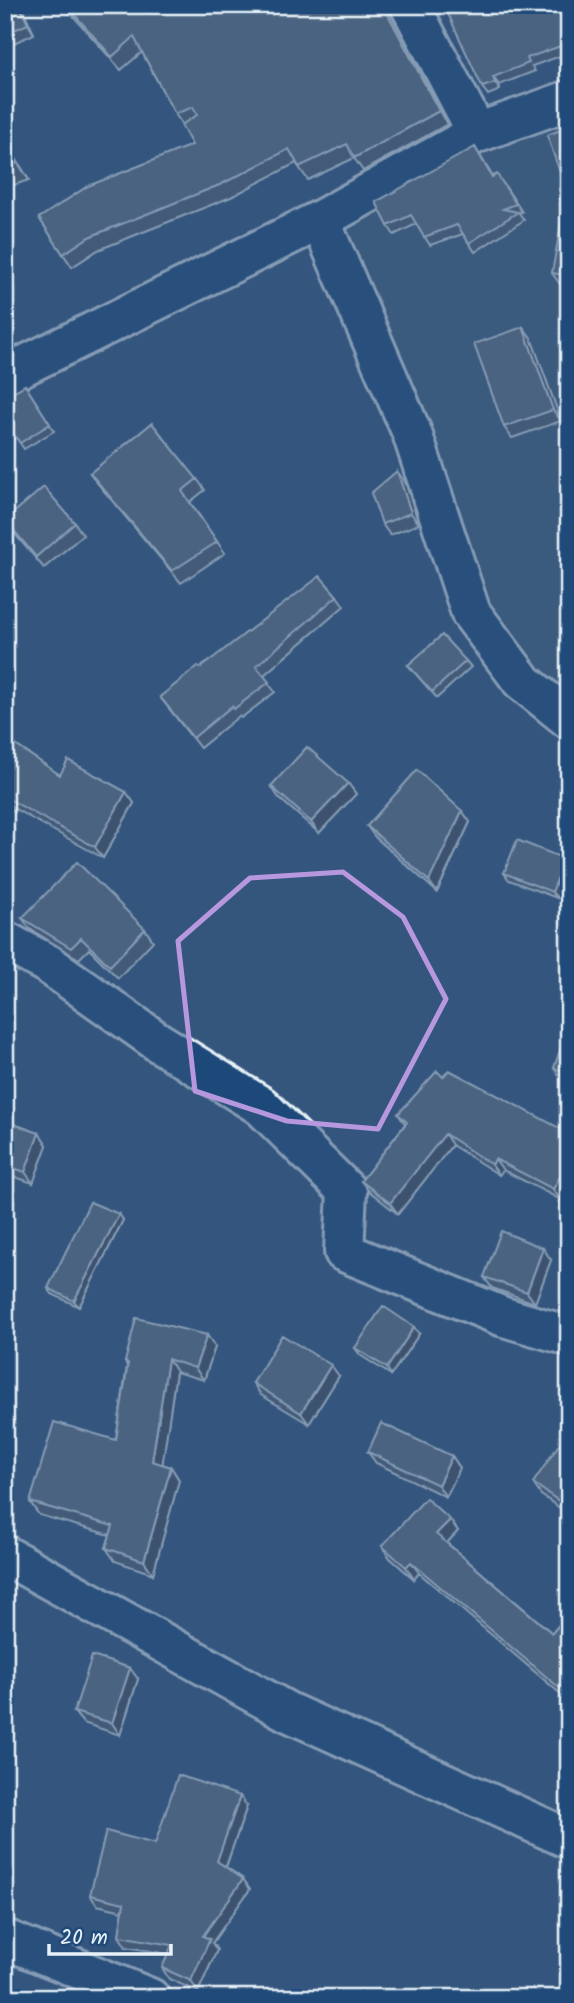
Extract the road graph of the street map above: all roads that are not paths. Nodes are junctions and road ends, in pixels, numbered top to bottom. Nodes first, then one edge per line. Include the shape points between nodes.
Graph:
1 (410, 5) edge
2 (569, 100) edge
3 (477, 133) junction
4 (320, 220) junction
5 (5, 375) edge
6 (569, 719) edge
7 (5, 941) edge
8 (569, 1336) edge
9 (5, 1555) edge
10 (569, 1839) edge
11 (5, 1939) edge
12 (150, 1998) edge

1 - 3 street
2 - 3 street
3 - 4 street
4 - 5 street
4 - 6 street via 412,433 471,613 522,681
7 - 8 street via 48,964 158,1042 261,1106 347,1191 344,1252 503,1317
9 - 10 street via 288,1712
11 - 12 street

